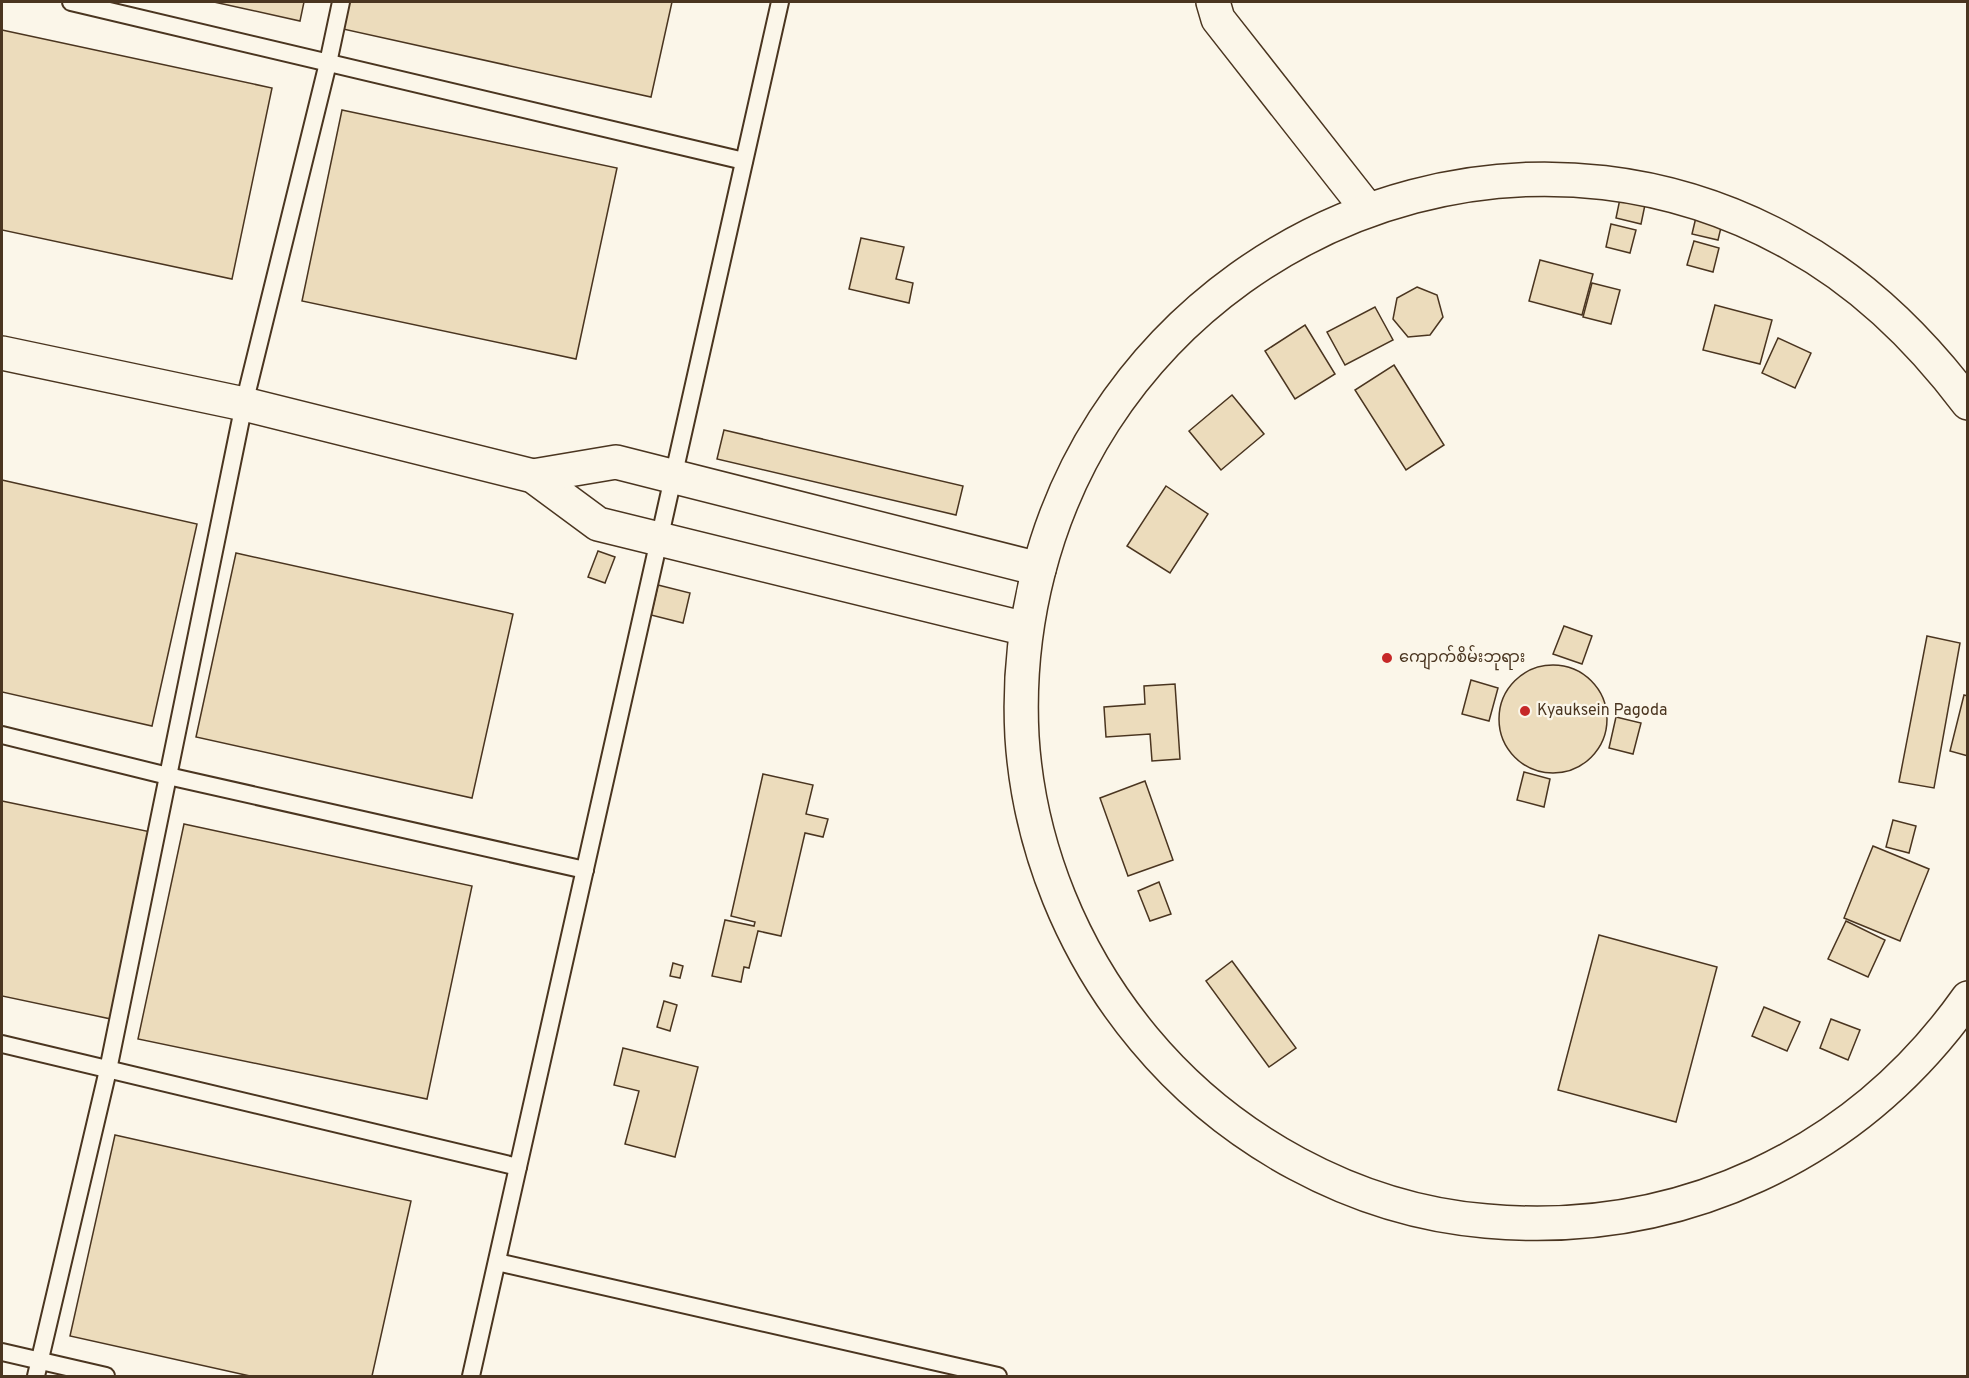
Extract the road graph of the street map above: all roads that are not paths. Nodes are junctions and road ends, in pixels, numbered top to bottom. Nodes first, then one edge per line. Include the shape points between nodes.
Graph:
1 (71, 2) edge
2 (341, 2) edge
3 (780, 2) edge
4 (1213, 2) edge
5 (328, 63) junction
6 (744, 161) junction
7 (1368, 210) junction
8 (2, 353) edge
9 (1968, 403) edge
10 (243, 404) junction
11 (533, 476) junction
12 (674, 477) junction
13 (659, 540) junction
14 (1039, 569) junction
15 (1026, 629) junction
16 (2, 735) edge
17 (168, 776) junction
18 (585, 870) junction
19 (1968, 998) edge
20 (2, 1044) edge
21 (108, 1070) junction
22 (518, 1167) junction
23 (497, 1262) junction
24 (2, 1352) edge
25 (37, 1368) edge
26 (106, 1377) edge
27 (471, 1377) edge
28 (998, 1377) edge

1 - 5 lane
2 - 5 lane
3 - 6 lane
4 - 7 street via 1218,19
5 - 6 lane
5 - 10 lane
6 - 12 lane
7 - 9 street via 1445,189 1524,180 1604,183 1682,199 1748,222 1784,240 1859,288 1918,342
7 - 14 street via 1285,248 1209,301 1175,332 1116,402 1091,441 1052,525
8 - 10 street
10 - 11 street
10 - 17 lane
11 - 12 street via 616,462
11 - 13 street via 598,524
12 - 13 lane
12 - 14 street
13 - 15 street
13 - 18 lane
14 - 15 street
15 - 19 street via 1021,712 1029,795 1050,875 1099,977 1154,1051 1214,1109 1282,1155 1356,1191 1435,1214 1517,1224 1599,1221 1680,1205 1757,1176 1829,1136 1894,1084 1937,1039
16 - 17 lane
17 - 18 lane
17 - 21 lane
18 - 22 lane
20 - 21 lane
21 - 22 lane
21 - 25 lane
22 - 23 lane
23 - 27 lane
23 - 28 lane
24 - 25 lane
25 - 26 lane

